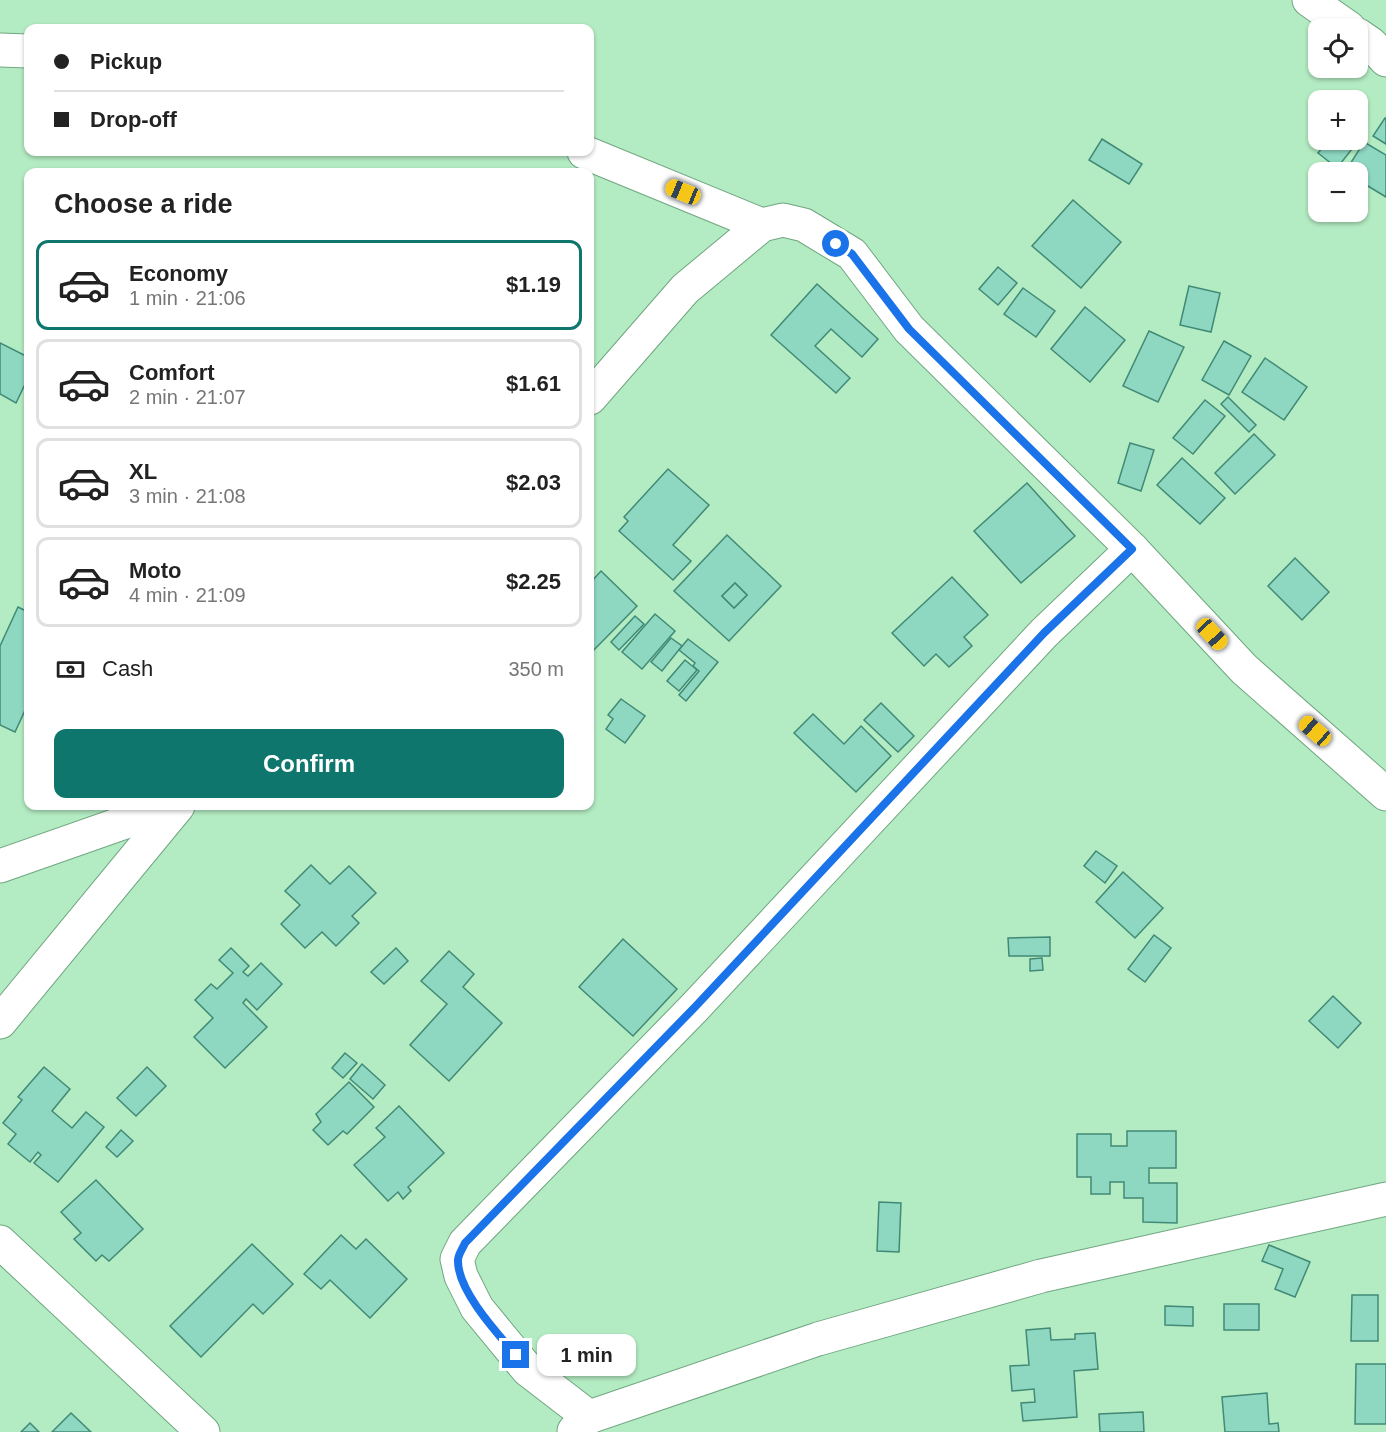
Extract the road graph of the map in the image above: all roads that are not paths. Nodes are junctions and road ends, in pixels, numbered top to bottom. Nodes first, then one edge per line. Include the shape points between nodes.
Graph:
1 (1309, 0) edge
2 (1335, 18) edge
3 (1368, 42) edge
4 (0, 50) edge
5 (24, 51) edge
6 (1386, 60) edge
7 (594, 156) edge
8 (762, 225) junction
9 (594, 393) edge
10 (1132, 549) junction
11 (1386, 794) edge
12 (160, 810) edge
13 (175, 810) edge
14 (0, 866) edge
15 (0, 1022) edge
16 (1386, 1198) edge
17 (0, 1242) edge
18 (581, 1425) edge
19 (203, 1432) edge

1 - 2 street
3 - 6 street
4 - 5 street
7 - 8 street
8 - 9 street via 685,289
8 - 10 street via 783,220 804,225 852,254 909,329
10 - 11 street via 1244,669
10 - 18 street via 1044,633 695,1007 465,1243 457,1258 477,1308 528,1370
12 - 14 street
13 - 15 street
16 - 18 street via 1041,1276 818,1339
17 - 19 street

